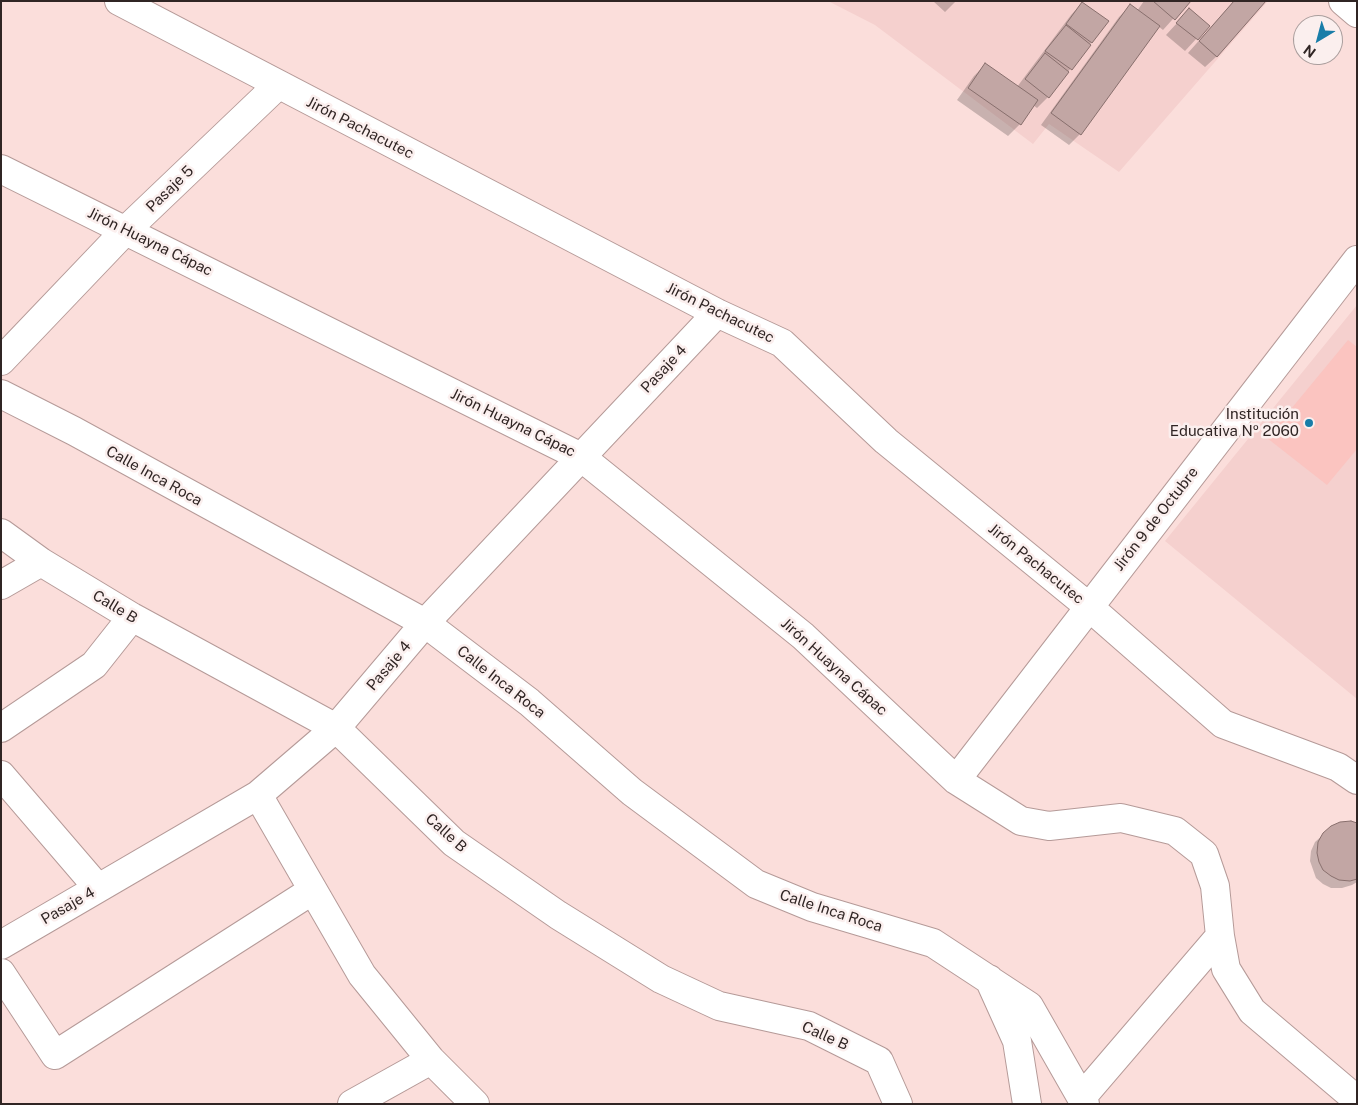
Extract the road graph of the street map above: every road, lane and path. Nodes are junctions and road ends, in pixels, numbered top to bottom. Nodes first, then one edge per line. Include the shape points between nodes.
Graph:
1 (119, 1) edge
2 (1343, 1) edge
3 (1357, 13) edge
4 (278, 85) junction
5 (1, 169) edge
6 (126, 230) junction
7 (1357, 260) edge
8 (717, 313) junction
9 (1, 360) edge
10 (1, 394) edge
11 (582, 457) junction
12 (1, 533) edge
13 (41, 562) junction
14 (1, 586) edge
15 (1088, 606) junction
16 (132, 617) junction
17 (425, 623) junction
18 (1, 728) edge
19 (336, 728) junction
20 (1, 775) edge
21 (956, 780) junction
22 (1357, 780) edge
23 (258, 795) junction
24 (98, 888) junction
25 (312, 890) junction
26 (1220, 936) junction
27 (1, 944) edge
28 (1, 973) edge
29 (989, 979) junction
30 (431, 1060) junction
31 (1084, 1100) edge
32 (1357, 1100) edge
33 (352, 1104) edge
34 (475, 1104) edge
35 (898, 1104) edge
36 (1027, 1104) edge

1 - 4 street, Jirón Pachacutec
2 - 3 street
4 - 6 street, Pasaje 5
4 - 8 street, Jirón Pachacutec
5 - 6 street, Jirón Huayna Cápac
6 - 9 street, Pasaje 5
6 - 11 street, Jirón Huayna Cápac
7 - 15 street, Jirón 9 de Octubre
8 - 11 street, Pasaje 4
8 - 15 street, Jirón Pachacutec via 782,343 886,441
10 - 17 street, Calle Inca Roca
11 - 17 street, Pasaje 4
11 - 21 street, Jirón Huayna Cápac via 803,636
12 - 13 street, Calle B
13 - 14 street
13 - 16 street, Calle B
15 - 21 street, Jirón 9 de Octubre
15 - 22 street, Jirón Pachacutec via 1223,724 1338,767
16 - 18 street via 94,666
16 - 19 street, Calle B
17 - 19 street, Pasaje 4
17 - 29 street, Calle Inca Roca via 529,702 632,792 756,884 812,907 933,943
19 - 23 street, Pasaje 4
19 - 35 street, Calle B via 454,843 558,915 661,979 719,1006 809,1026 879,1062
20 - 24 street
21 - 26 street, Jirón Huayna Cápac via 1021,821 1049,826 1121,818 1175,832 1204,854 1215,886
23 - 24 street, Pasaje 4
23 - 25 street
24 - 27 street, Pasaje 4
25 - 28 street via 55,1055
25 - 30 street via 362,975
26 - 31 street
26 - 32 street, Jirón Huayna Cápac via 1226,969 1252,1011
29 - 31 street, Calle Inca Roca via 1029,1006
29 - 36 street via 1017,1041
30 - 33 street
30 - 34 street

